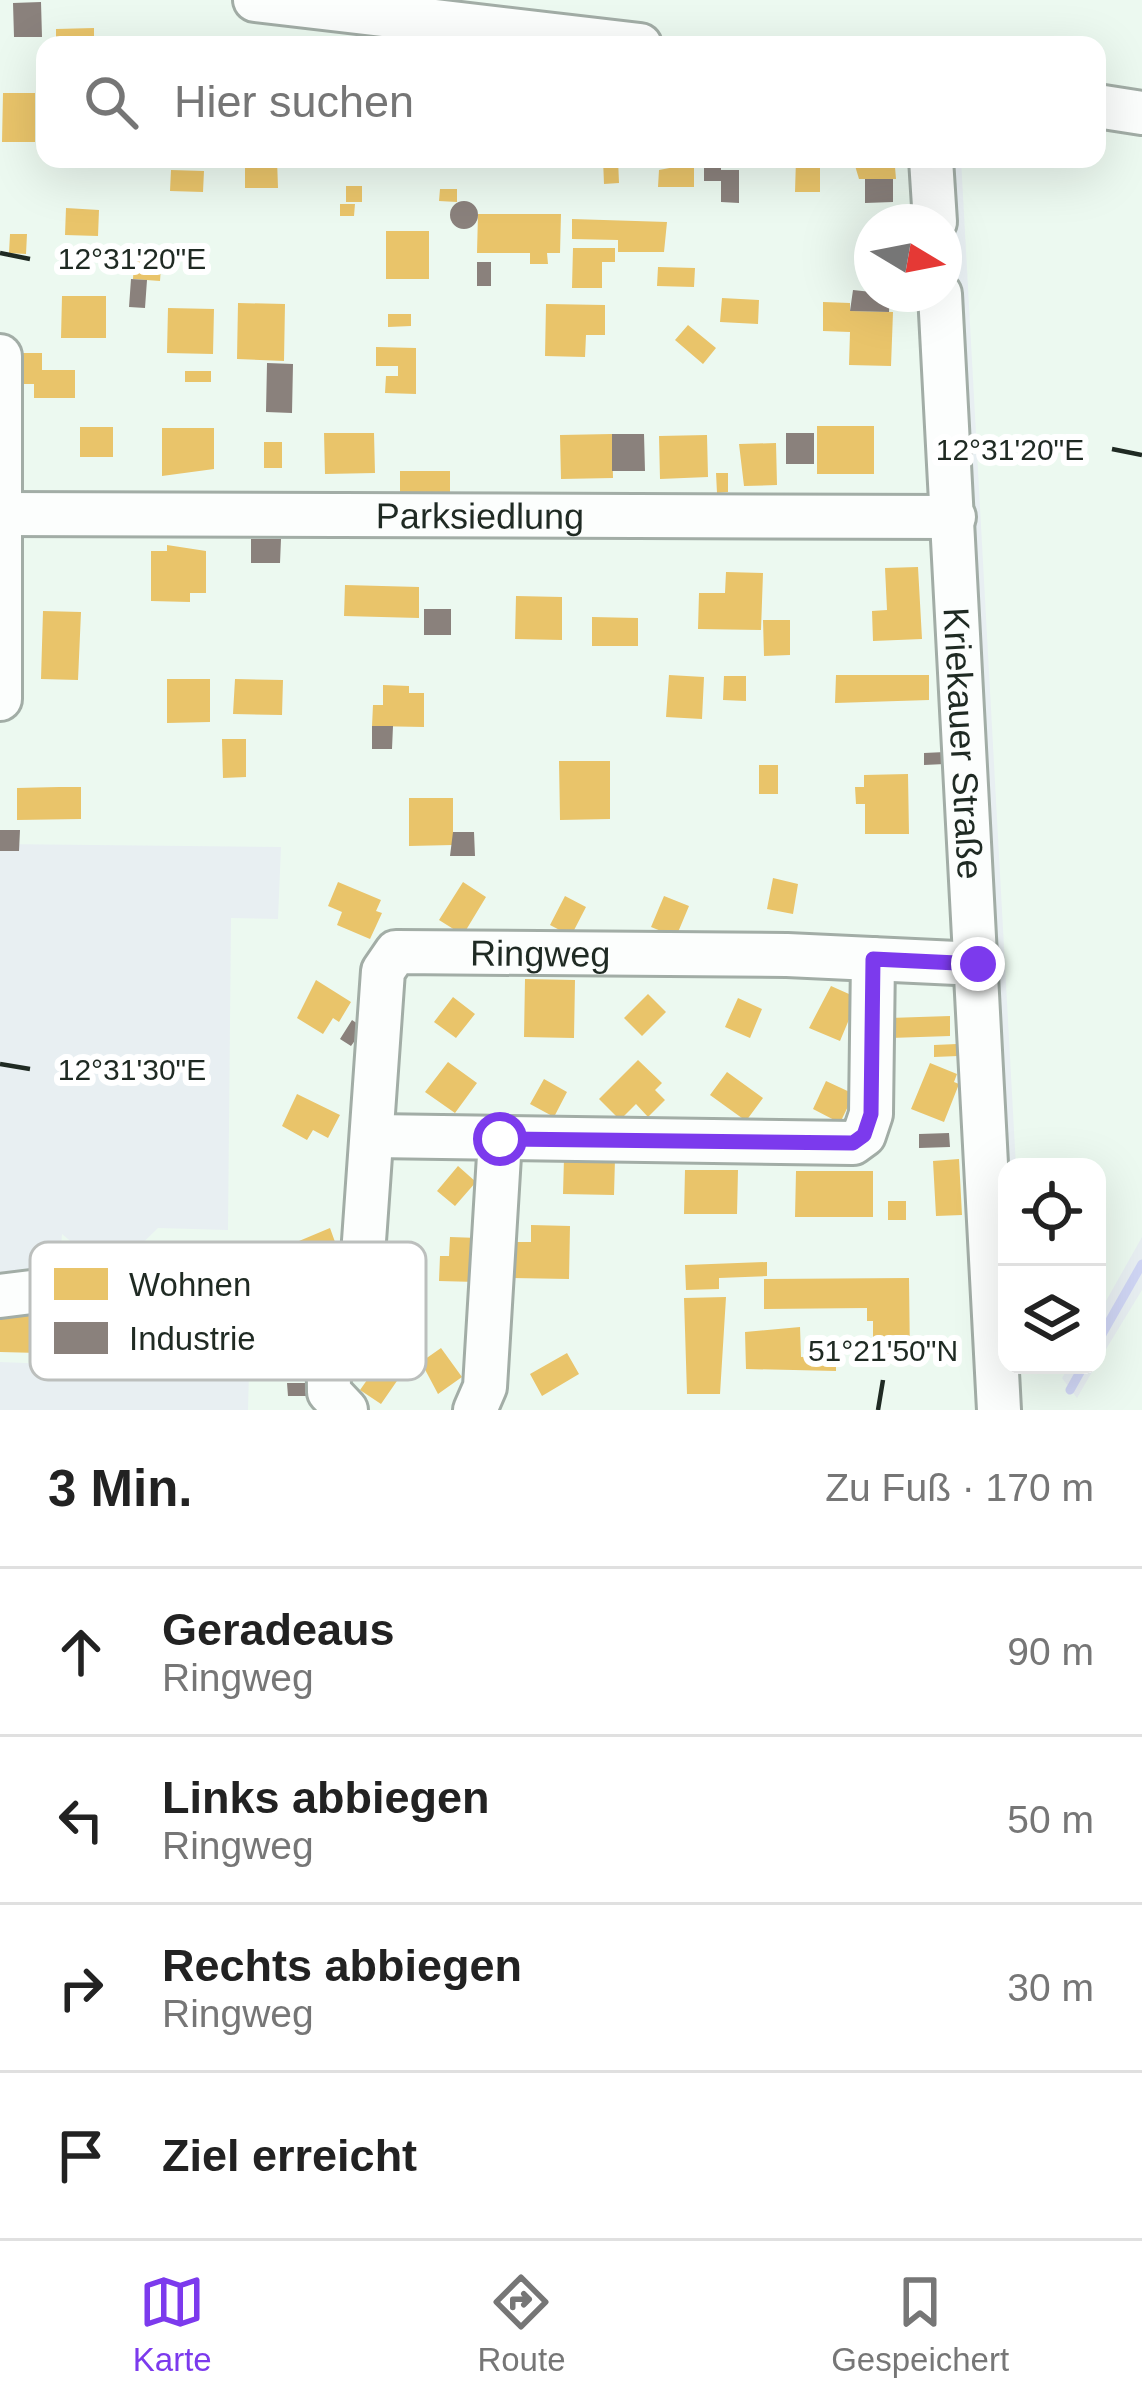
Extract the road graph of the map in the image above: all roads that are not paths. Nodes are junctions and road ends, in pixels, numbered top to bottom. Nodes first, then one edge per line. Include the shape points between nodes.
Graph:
1 (255, 0) edge
2 (563, 36) edge
3 (1106, 107) edge
4 (1142, 113) edge
5 (932, 168) edge
6 (934, 204) edge
7 (941, 312) edge
8 (0, 356) edge
9 (2, 514) edge
10 (954, 518) junction
11 (0, 699) edge
12 (873, 959) junction
13 (978, 964) junction
14 (374, 1136) junction
15 (500, 1139) junction
16 (364, 1242) edge
17 (30, 1292) edge
18 (0, 1295) edge
19 (329, 1380) edge
20 (346, 1410) edge
21 (475, 1410) edge
22 (999, 1410) edge

1 - 2 street
3 - 4 street
5 - 6 street
7 - 10 street, Kriekauer Straße
8 - 9 street
9 - 10 street, Parksiedlung
9 - 11 street
10 - 13 street, Kriekauer Straße
12 - 13 street, Ringweg
12 - 14 street, Ringweg via 396,952 383,971
12 - 15 street via 871,1114 853,1143
13 - 22 street, Kriekauer Straße
14 - 15 street
14 - 16 street, Ringweg
15 - 21 street via 485,1387
17 - 18 street
19 - 20 street, Ringweg

